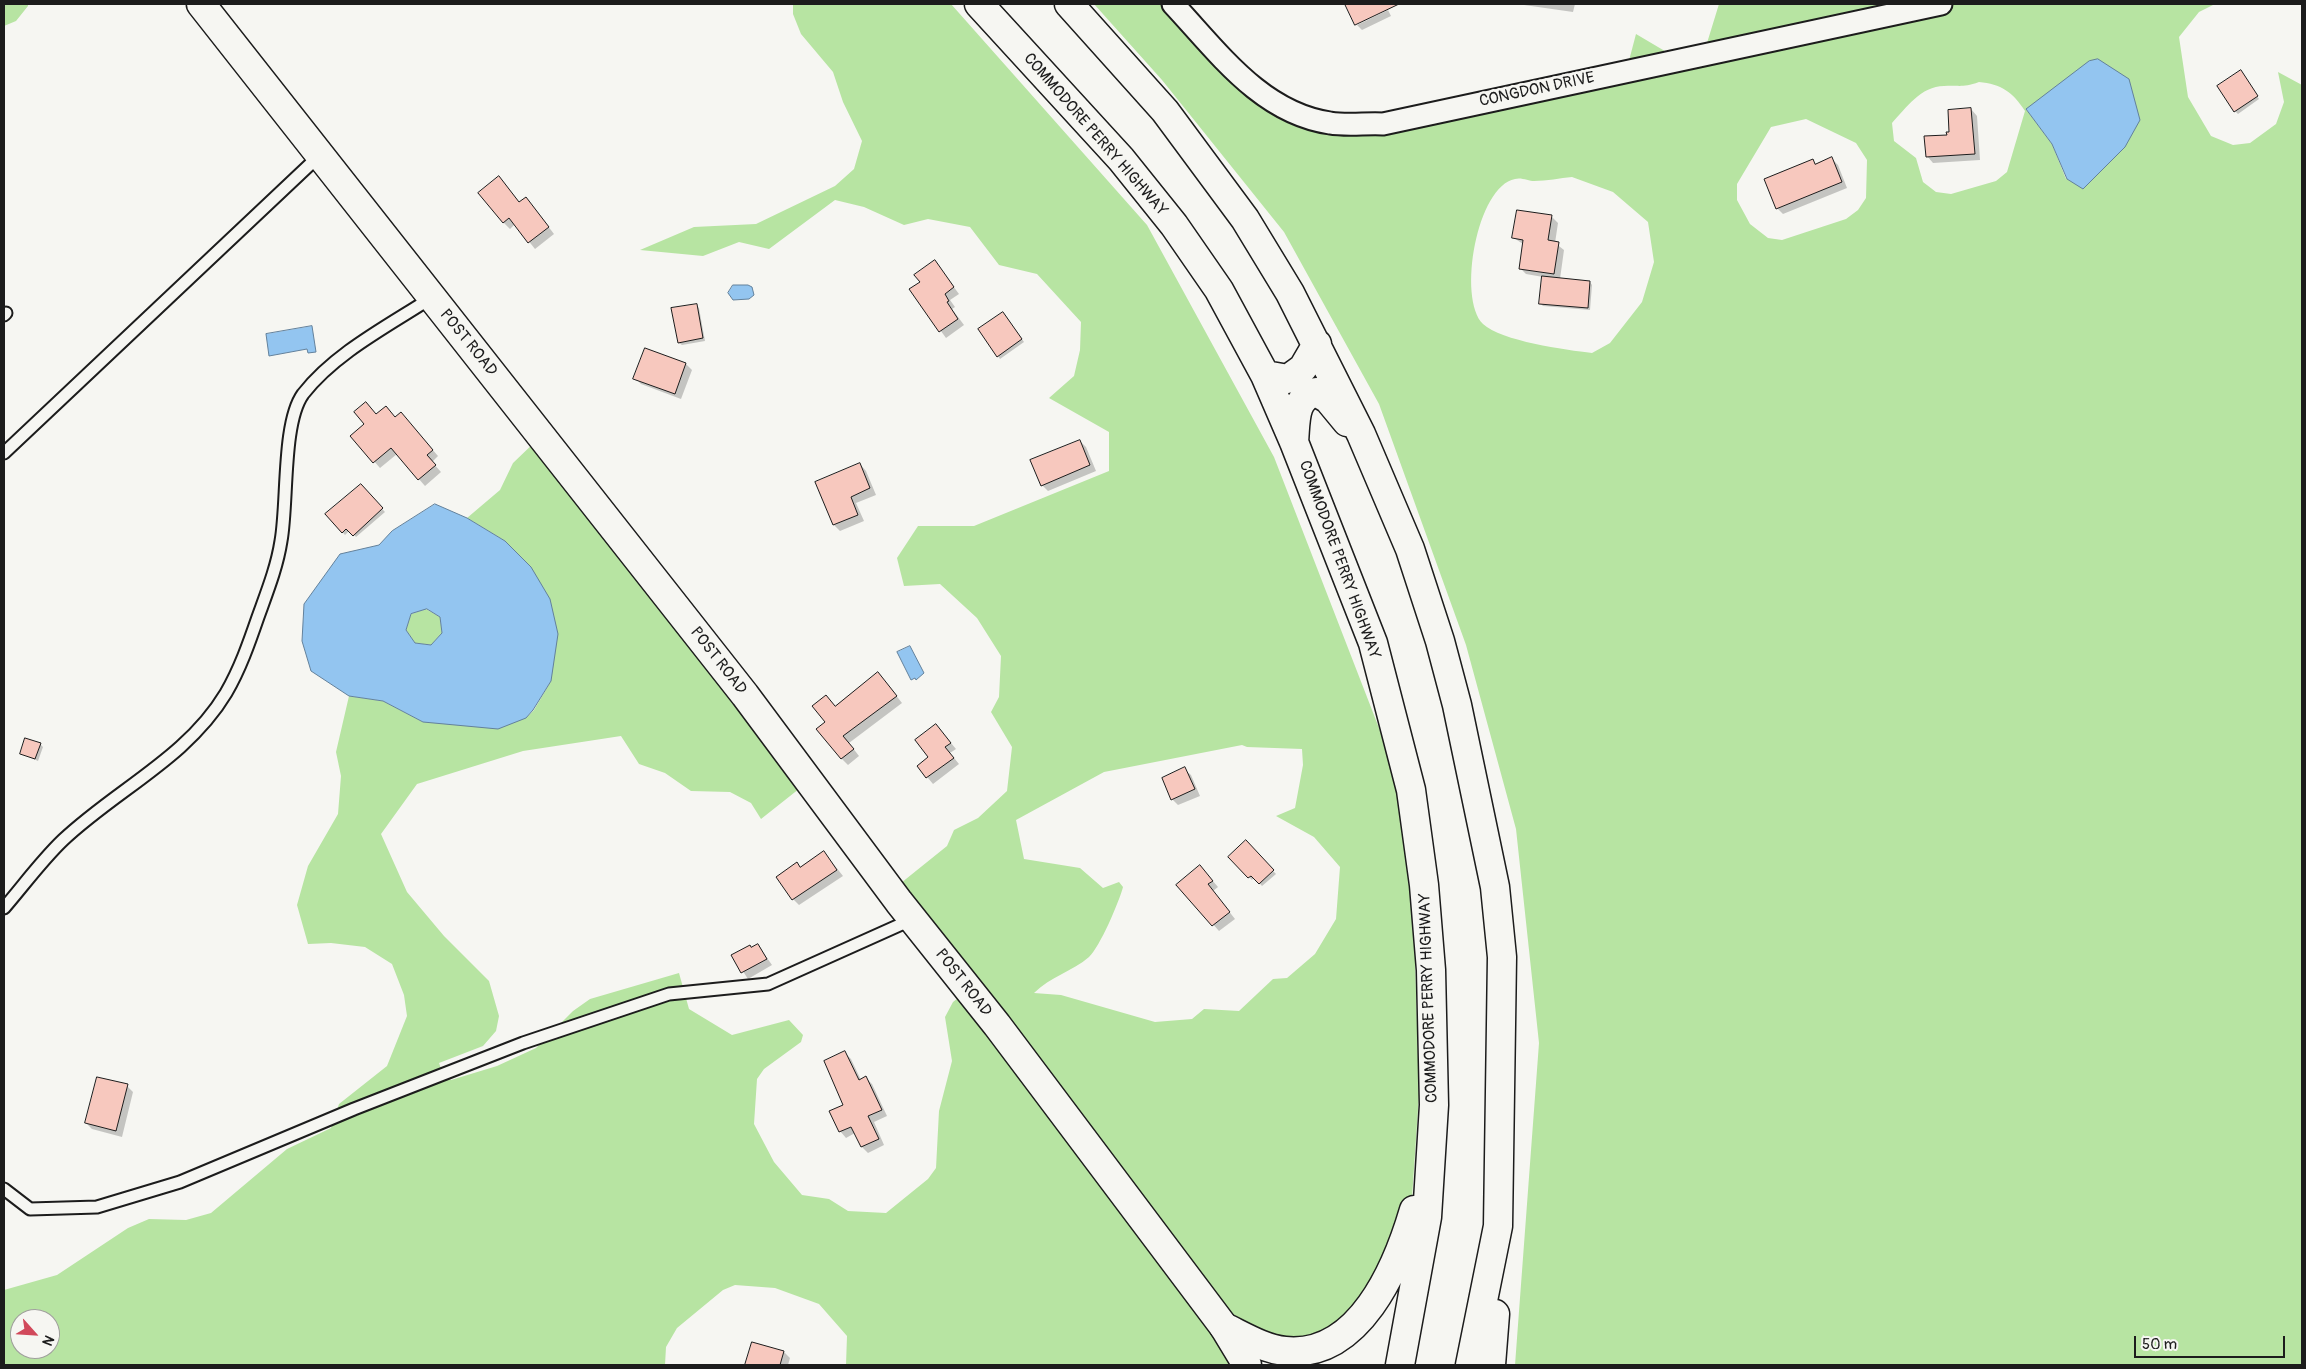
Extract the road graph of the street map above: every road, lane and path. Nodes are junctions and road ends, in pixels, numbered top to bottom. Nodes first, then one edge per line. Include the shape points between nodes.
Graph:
1 (200, 4) edge
2 (979, 4) edge
3 (1069, 4) edge
4 (1173, 4) edge
5 (1941, 4) edge
6 (320, 155) junction
7 (432, 298) junction
8 (1317, 344) junction
9 (1265, 375) junction
10 (1361, 434) junction
11 (1294, 442) junction
12 (4, 453) edge
13 (4, 908) edge
14 (913, 919) junction
15 (1434, 1105) junction
16 (4, 1189) edge
17 (1498, 1226) junction
18 (1224, 1327) junction
19 (1318, 1349) junction
20 (1248, 1365) edge
21 (1291, 1365) edge
22 (1400, 1365) edge
23 (1470, 1365) edge
24 (1491, 1365) edge

1 - 6 main road, POST ROAD
2 - 9 main road, COMMODORE PERRY HIGHWAY via 1120,158 1174,225 1219,290
3 - 8 main road via 1165,111 1245,219
4 - 5 street, CONGDON DRIVE via 1256,91 1291,113 1339,124 1383,124
6 - 7 main road, POST ROAD
6 - 12 lane
7 - 13 lane via 339,360 313,382 295,407 278,556 240,668 206,722 154,770 63,840
7 - 14 main road, POST ROAD via 722,665
8 - 9 main road via 1303,368 1288,379
8 - 10 main road
9 - 11 main road, COMMODORE PERRY HIGHWAY
10 - 11 main road via 1328,399 1316,392 1302,399 1297,409
10 - 17 main road via 1410,549 1440,641 1458,705 1495,887 1502,957
11 - 15 main road, COMMODORE PERRY HIGHWAY via 1372,642 1410,790 1424,885 1431,970
14 - 16 lane via 768,984 669,994 523,1043 180,1182 97,1207 30,1210
14 - 18 main road, POST ROAD
15 - 19 main road via 1417,1197 1405,1241 1370,1307 1354,1326
15 - 22 main road, COMMODORE PERRY HIGHWAY via 1426,1217
17 - 23 main road
17 - 24 main road via 1500,1246
18 - 19 main road via 1264,1346 1283,1351
18 - 20 main road, POST ROAD
19 - 21 main road

